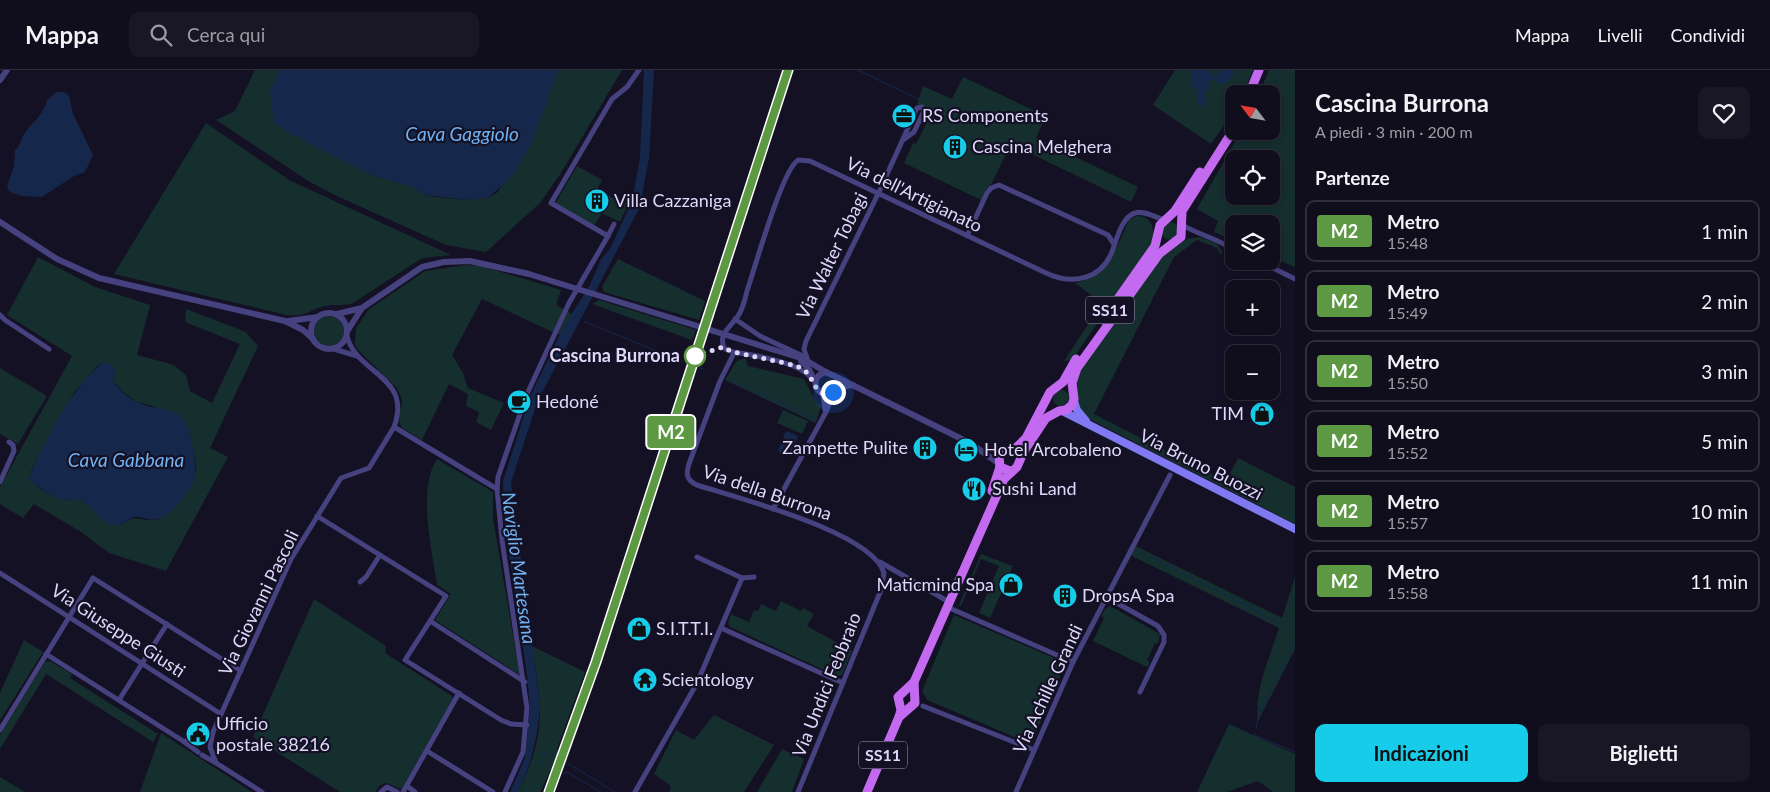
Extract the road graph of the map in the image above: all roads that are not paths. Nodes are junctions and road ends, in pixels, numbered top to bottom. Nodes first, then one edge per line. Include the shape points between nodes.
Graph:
1 (7, 70) edge
2 (639, 70) edge
3 (1259, 70) edge
4 (0, 80) edge
5 (1253, 85) edge
6 (1225, 136) edge
7 (903, 140) junction
8 (1227, 140) edge
9 (879, 192) junction
10 (1149, 216) junction
11 (1165, 220) junction
12 (0, 222) edge
13 (614, 224) dead end
14 (1180, 224) junction
15 (1158, 232) junction
16 (1200, 234) junction
17 (608, 236) junction
18 (967, 236) junction
19 (1217, 240) junction
20 (1177, 241) junction
21 (1114, 244) junction
22 (1225, 245) edge
23 (1225, 249) edge
24 (1276, 270) edge
25 (1295, 279) edge
26 (362, 308) junction
27 (337, 314) junction
28 (0, 315) edge
29 (318, 317) junction
30 (735, 319) junction
31 (284, 321) junction
32 (347, 333) junction
33 (313, 339) junction
34 (49, 349) dead end
35 (334, 349) junction
36 (734, 353) junction
37 (360, 358) junction
38 (796, 358) junction
39 (807, 358) junction
40 (814, 365) junction
41 (826, 372) junction
42 (836, 377) junction
43 (815, 383) junction
44 (855, 386) junction
45 (1058, 386) junction
46 (835, 390) junction
47 (1072, 391) junction
48 (823, 394) junction
49 (1048, 399) junction
50 (1074, 401) junction
51 (1060, 411) junction
52 (823, 418) junction
53 (394, 427) junction
54 (1093, 427) junction
55 (9, 442) dead end
56 (976, 446) junction
57 (1006, 451) junction
58 (1019, 460) junction
59 (999, 465) junction
60 (1010, 472) junction
61 (1170, 475) dead end
62 (0, 482) edge
63 (497, 489) junction
64 (774, 509) junction
65 (317, 516) junction
66 (1295, 529) edge
67 (972, 548) junction
68 (380, 555) junction
69 (696, 556) dead end
70 (875, 558) junction
71 (897, 572) junction
72 (0, 573) edge
73 (742, 578) junction
74 (754, 578) dead end
75 (884, 578) junction
76 (360, 582) dead end
77 (1106, 597) junction
78 (948, 604) junction
79 (69, 616) junction
80 (430, 621) junction
81 (166, 624) junction
82 (721, 628) junction
83 (46, 654) junction
84 (1073, 662) junction
85 (143, 663) junction
86 (241, 671) junction
87 (525, 682) junction
88 (843, 684) junction
89 (1140, 692) dead end
90 (459, 693) junction
91 (119, 700) junction
92 (911, 702) junction
93 (221, 714) junction
94 (527, 725) junction
95 (0, 730) edge
96 (213, 732) junction
97 (183, 741) junction
98 (202, 742) junction
99 (210, 747) junction
100 (1034, 750) junction
101 (427, 751) junction
102 (200, 753) junction
103 (216, 763) junction
104 (407, 786) junction
105 (262, 792) edge
106 (381, 792) edge
107 (397, 792) edge
108 (403, 792) edge
109 (415, 792) edge
110 (493, 792) edge
111 (505, 792) edge
112 (635, 792) edge
113 (798, 792) edge
114 (867, 792) edge
115 (1016, 792) edge

1 - 4 street
2 - 17 street via 627,87 612,99 551,203
3 - 5 main road
6 - 11 main road, SS11 via 1175,211
7 - 7 street, Via Walter Tobagi via 916,128 924,111 922,107 917,108
7 - 9 street, Via Walter Tobagi
8 - 14 main road via 1184,208
9 - 18 street, Via dell'Artigianato
9 - 30 street, Via dell'Artigianato via 808,160 795,162 780,194
9 - 39 street, Via Walter Tobagi via 806,341
10 - 11 street
10 - 15 street
10 - 21 street, Via dell'Artigianato via 1139,212 1128,217
11 - 14 main road via 1174,219
11 - 15 main road, SS11
12 - 31 street via 56,259 99,278
13 - 17 street
14 - 16 street
14 - 20 main road via 1183,231
15 - 20 main road via 1164,241
15 - 45 main road, SS11 via 1153,248
16 - 19 street
16 - 20 street via 1190,234
17 - 63 street via 574,295 523,403
18 - 21 street, Via dell'Artigianato via 1054,277 1069,280 1086,278 1098,271
18 - 21 street via 987,193 999,185 1108,235
19 - 22 street
19 - 23 street
20 - 47 main road, SS11 via 1159,254 1081,361 1073,378
24 - 25 street
26 - 27 street
26 - 32 street
26 - 38 street via 422,267 452,260 479,262 606,297
27 - 29 street
27 - 32 street via 344,321
28 - 34 street
29 - 31 street
29 - 33 street via 312,327
30 - 36 street, Via dell'Artigianato via 726,328 722,341 725,349
30 - 39 street via 760,336
31 - 33 street
32 - 35 street via 342,344
32 - 37 street
33 - 35 street via 324,349
35 - 37 street
36 - 43 street via 800,368
36 - 64 street, Via della Burrona via 688,466 689,480 697,486
37 - 53 street via 394,391 398,408
38 - 40 street
38 - 43 street via 807,366
39 - 40 street
40 - 41 street
41 - 42 street
41 - 43 street via 819,375
42 - 44 street
42 - 46 street via 838,384
43 - 48 street
44 - 46 street
44 - 56 street
45 - 47 main road
45 - 49 main road, SS11 via 1051,390
46 - 48 street
46 - 52 street
47 - 50 main road, SS11
48 - 52 street via 826,407
49 - 51 main road via 1051,406
49 - 57 main road, SS11 via 1026,438
50 - 51 main road, SS11 via 1070,408
50 - 54 main road, Via Bruno Buozzi via 1081,416
51 - 54 main road, Via Bruno Buozzi
51 - 58 main road, SS11 via 1043,422
52 - 64 street
53 - 63 street
53 - 65 street, Via Giovanni Pascoli via 370,467 342,477
54 - 66 main road, Via Bruno Buozzi
55 - 62 street via 14,451
56 - 57 street
56 - 59 street
57 - 58 main road via 1017,455
57 - 59 main road, SS11 via 998,458
58 - 60 main road, SS11
59 - 60 main road
59 - 67 main road, SS11
60 - 67 main road, SS11
61 - 77 street, Via Achille Grandi
63 - 87 street
64 - 70 street, Via della Burrona via 833,530
65 - 68 street
65 - 86 street, Via Giovanni Pascoli via 288,566
67 - 78 main road, SS11
68 - 76 street
68 - 80 street via 446,596
69 - 73 street
70 - 71 street, Via della Burrona
70 - 75 street via 882,567
71 - 75 street
71 - 78 street, Via della Burrona
72 - 79 street, Via Giuseppe Giusti
73 - 74 street
73 - 82 street
75 - 88 street, Via Undici Febbraio
77 - 84 street, Via Achille Grandi
77 - 89 street via 1158,626 1164,635 1164,642
78 - 84 street, Via della Burrona
78 - 92 main road, SS11 via 914,682
79 - 81 street via 93,578
79 - 83 street
79 - 85 street, Via Giuseppe Giusti
80 - 87 street
80 - 90 street via 405,660
81 - 85 street
81 - 86 street
82 - 88 street
82 - 112 street via 682,714
83 - 91 street
83 - 95 street
84 - 100 street, Via Achille Grandi
85 - 91 street
85 - 93 street, Via Giuseppe Giusti
86 - 93 street, Via Giovanni Pascoli
87 - 94 street
88 - 113 street, Via Undici Febbraio
90 - 94 street via 503,721
90 - 101 street
91 - 97 street
92 - 100 street
92 - 114 main road, SS11 via 899,718
93 - 96 street, Via Giovanni Pascoli
94 - 111 street via 522,757
96 - 98 street, Via Giovanni Pascoli
96 - 99 street, Via Giovanni Pascoli
97 - 98 street
97 - 102 street
98 - 99 street
98 - 102 street via 198,747
99 - 102 street via 208,753
99 - 103 street
100 - 115 street, Via Achille Grandi
101 - 104 street
101 - 110 street
102 - 103 street
103 - 105 street
104 - 108 street
104 - 109 street
106 - 107 street via 386,787

